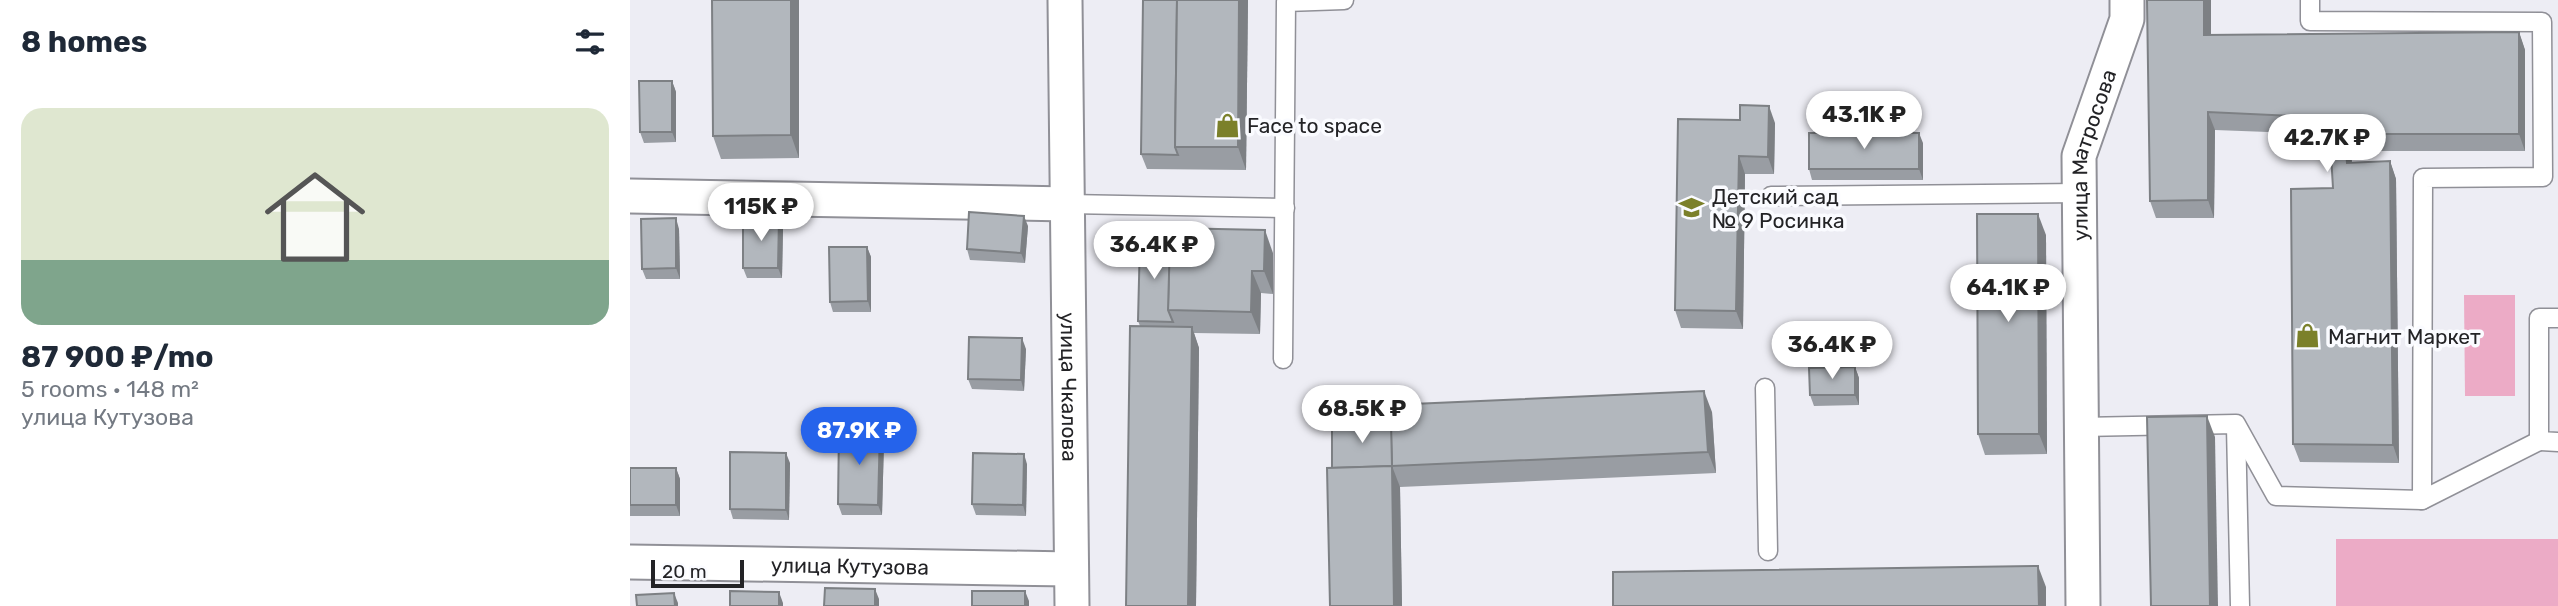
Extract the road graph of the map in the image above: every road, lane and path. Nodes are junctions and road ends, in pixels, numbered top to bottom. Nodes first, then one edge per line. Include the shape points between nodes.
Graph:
1 (1065, 0) edge
2 (1344, 0) edge
3 (2127, 0) edge
4 (2310, 0) edge
5 (2079, 193) junction
6 (630, 195) edge
7 (1771, 196) dead end
8 (1068, 204) junction
9 (1285, 208) junction
10 (2558, 318) edge
11 (1283, 359) dead end
12 (1765, 388) dead end
13 (2236, 424) junction
14 (2081, 427) junction
15 (2539, 441) junction
16 (2558, 442) edge
17 (2422, 500) junction
18 (1768, 551) dead end
19 (630, 562) edge
20 (1071, 569) junction
21 (1072, 606) edge
22 (2083, 606) edge
23 (2241, 606) edge

1 - 8 street, улица Чкалова
2 - 9 lane via 1286,2
3 - 5 street, улица Матросова via 2127,19 2079,156
4 - 17 lane via 2310,20 2542,22 2543,177 2423,178
5 - 7 lane
5 - 14 street, улица Матросова
6 - 8 street
8 - 9 lane
8 - 20 street, улица Чкалова
9 - 11 lane
10 - 15 lane via 2539,318
12 - 18 lane
13 - 14 lane
13 - 17 lane via 2276,496
13 - 23 lane
14 - 22 street, улица Матросова
15 - 16 lane
15 - 17 lane
19 - 20 street, улица Кутузова
20 - 21 street, улица Чкалова

